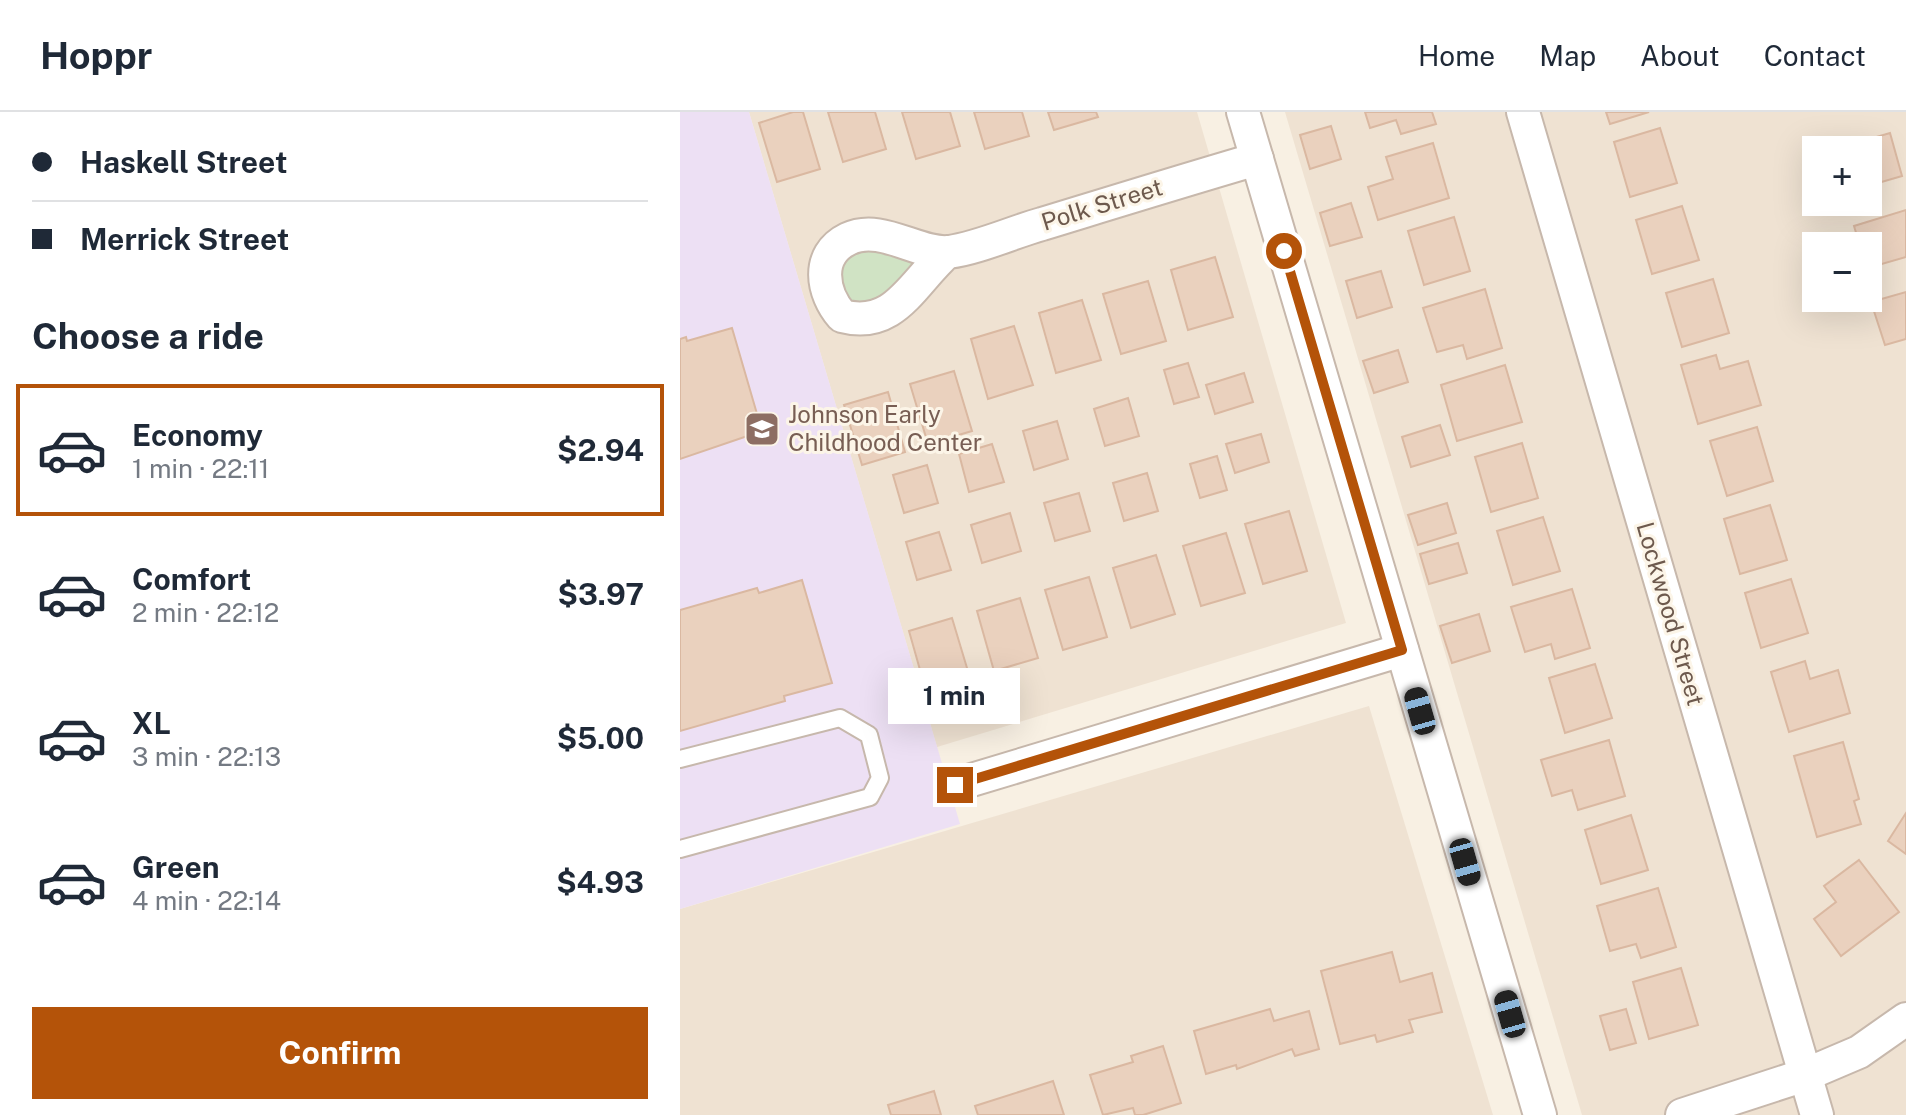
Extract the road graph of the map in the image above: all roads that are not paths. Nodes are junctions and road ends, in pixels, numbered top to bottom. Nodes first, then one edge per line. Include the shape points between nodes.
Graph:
1 (1243, 112) edge
2 (1523, 112) edge
3 (1257, 159) junction
4 (947, 252) dead end
5 (1402, 650) junction
6 (680, 759) edge
7 (955, 785) dead end
8 (680, 849) edge
9 (1906, 1019) edge
10 (1805, 1075) junction
11 (1540, 1115) edge
12 (1682, 1115) edge
13 (1817, 1115) edge

1 - 3 street
2 - 10 street, Lockwood Street
3 - 4 street, Polk Street
3 - 5 street
5 - 7 street
5 - 11 street
6 - 8 lane via 840,718 869,735 880,778 870,797
9 - 10 street via 1859,1052
10 - 12 street
10 - 13 street, Lockwood Street

